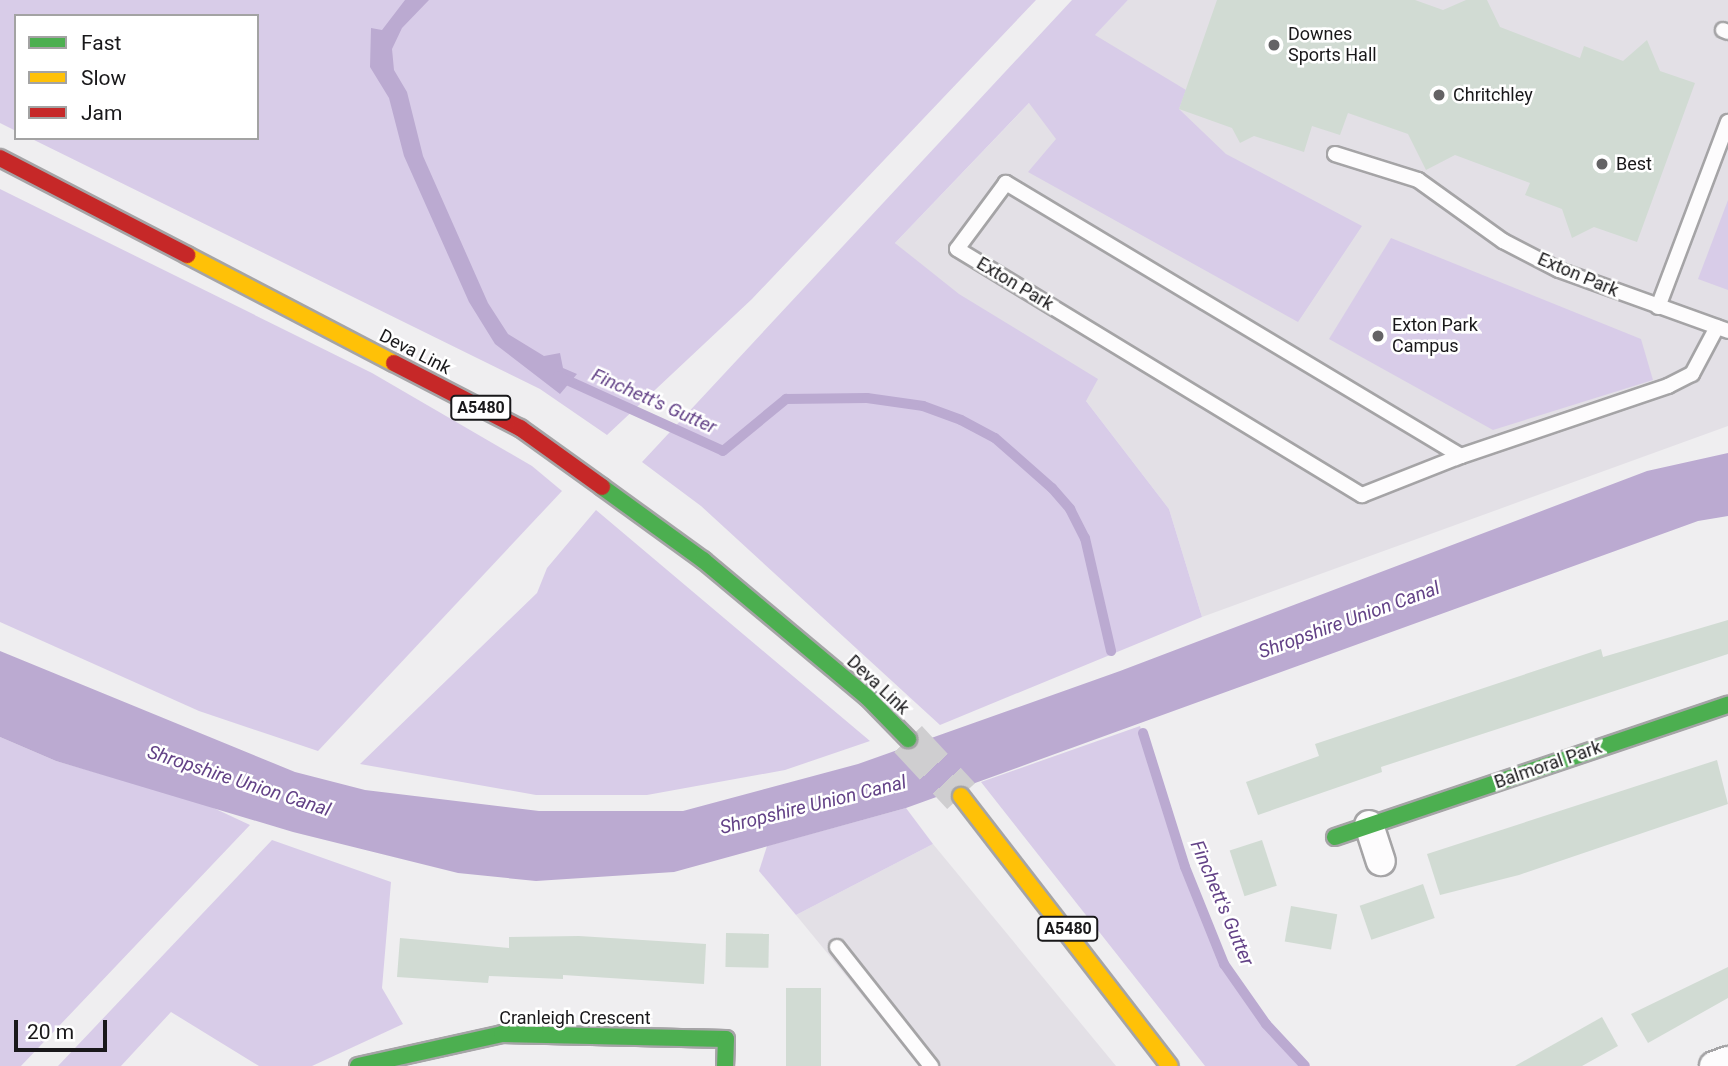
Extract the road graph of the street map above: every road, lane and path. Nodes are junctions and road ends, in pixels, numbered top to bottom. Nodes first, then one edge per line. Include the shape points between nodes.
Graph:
1 (1728, 122) edge
2 (1335, 154) dead end
3 (0, 158) edge
4 (1658, 307) junction
5 (1722, 329) edge
6 (1461, 456) junction
7 (1728, 705) edge
8 (908, 739) tunnel mouth
9 (961, 796) tunnel mouth
10 (1369, 825) junction
11 (1335, 837) dead end
12 (1381, 861) dead end
13 (837, 947) dead end
14 (450, 1056) edge
15 (1728, 1061) edge
16 (358, 1066) edge
17 (725, 1066) edge
18 (931, 1066) edge
19 (1170, 1066) edge
20 (1714, 1066) edge

1 - 4 lane
2 - 4 lane, Exton Park via 1418,180 1503,242 1559,270
3 - 8 main road, Deva Link / A5480 via 520,428 703,560 867,696
4 - 5 lane, Exton Park
5 - 6 lane, Exton Park via 1692,374
6 - 6 lane, Exton Park via 1362,495 957,249 1006,183
7 - 10 main road, Balmoral Park
9 - 19 main road, A5480
10 - 11 main road, Balmoral Park
10 - 12 street
13 - 18 lane
14 - 16 main road, Cranleigh Crescent
14 - 17 main road, Cranleigh Crescent via 502,1034 726,1039
15 - 20 street

